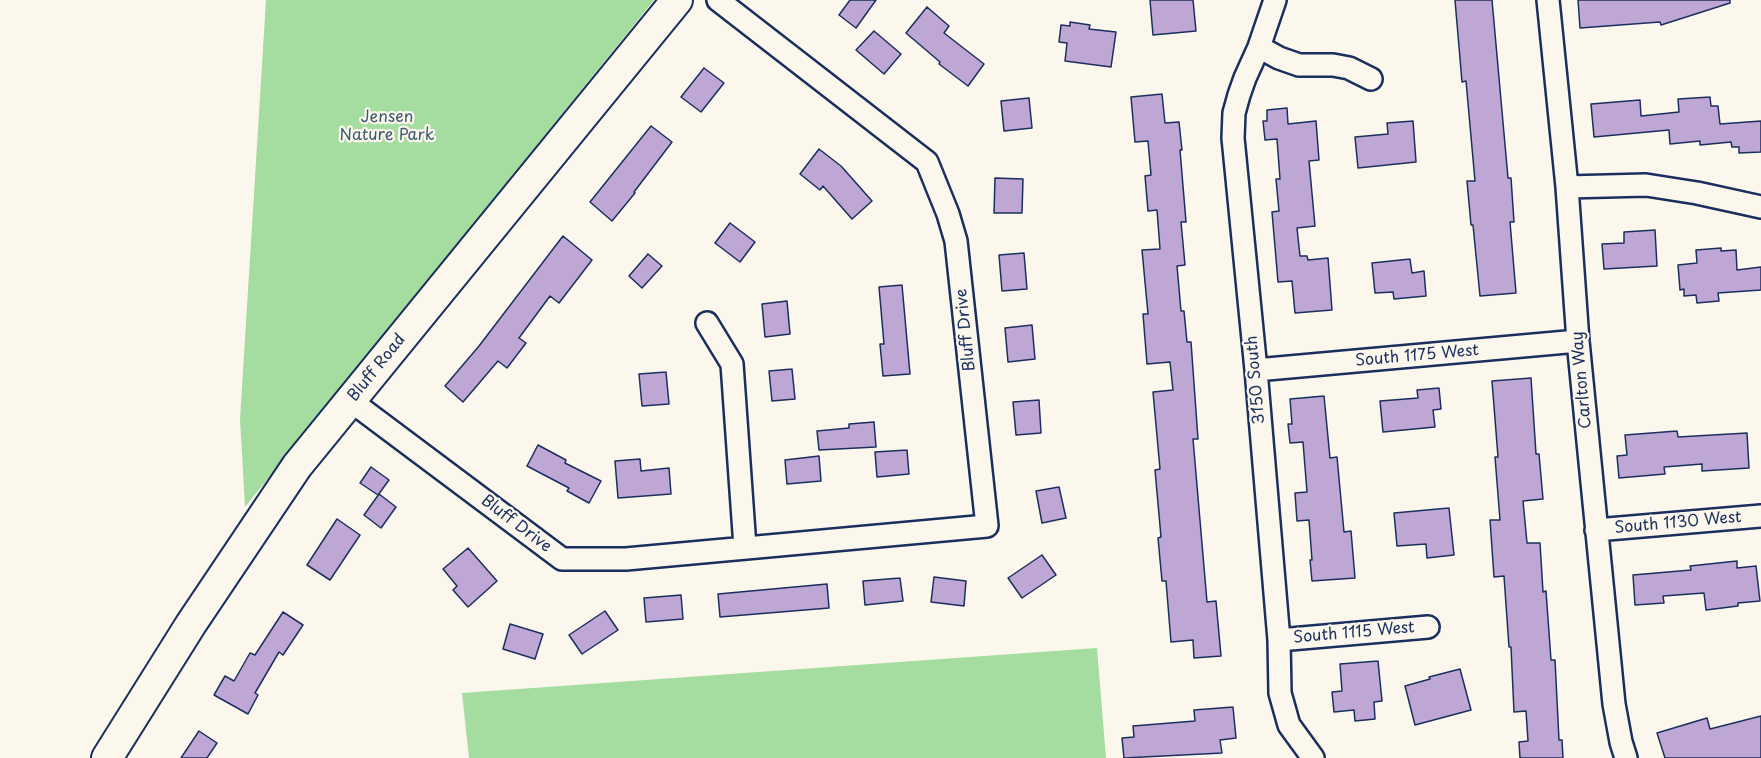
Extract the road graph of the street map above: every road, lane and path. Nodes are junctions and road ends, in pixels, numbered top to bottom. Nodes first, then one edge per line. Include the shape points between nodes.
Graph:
1 (677, 0) edge
2 (718, 0) edge
3 (1275, 0) edge
4 (1548, 0) edge
5 (1259, 47) junction
6 (1371, 79) dead end
7 (1567, 187) junction
8 (1761, 207) edge
9 (707, 323) dead end
10 (1578, 341) junction
11 (1256, 370) junction
12 (351, 401) junction
13 (1761, 516) edge
14 (1596, 530) junction
15 (745, 547) junction
16 (1428, 627) dead end
17 (1279, 640) junction
18 (106, 758) edge
19 (1313, 758) edge
20 (1626, 758) edge

1 - 12 main road, Bluff Road
2 - 15 street, Bluff Drive via 927,162 956,241 987,526
3 - 5 street, 3150 South
4 - 7 street, Carlton Way
5 - 6 street via 1299,65 1349,68
5 - 11 street, 3150 South via 1239,95 1233,138
7 - 8 street via 1646,185
7 - 10 street, Carlton Way
9 - 15 street via 732,364
10 - 11 street, South 1175 West
10 - 14 street, Carlton Way
11 - 17 street, 3150 South
12 - 15 street, Bluff Drive via 562,559 626,559
12 - 18 main road, Bluff Road via 297,466
13 - 14 street, South 1130 West
14 - 20 street, Carlton Way via 1614,704
16 - 17 street, South 1115 West
17 - 19 street, 3150 South via 1280,693 1289,725

